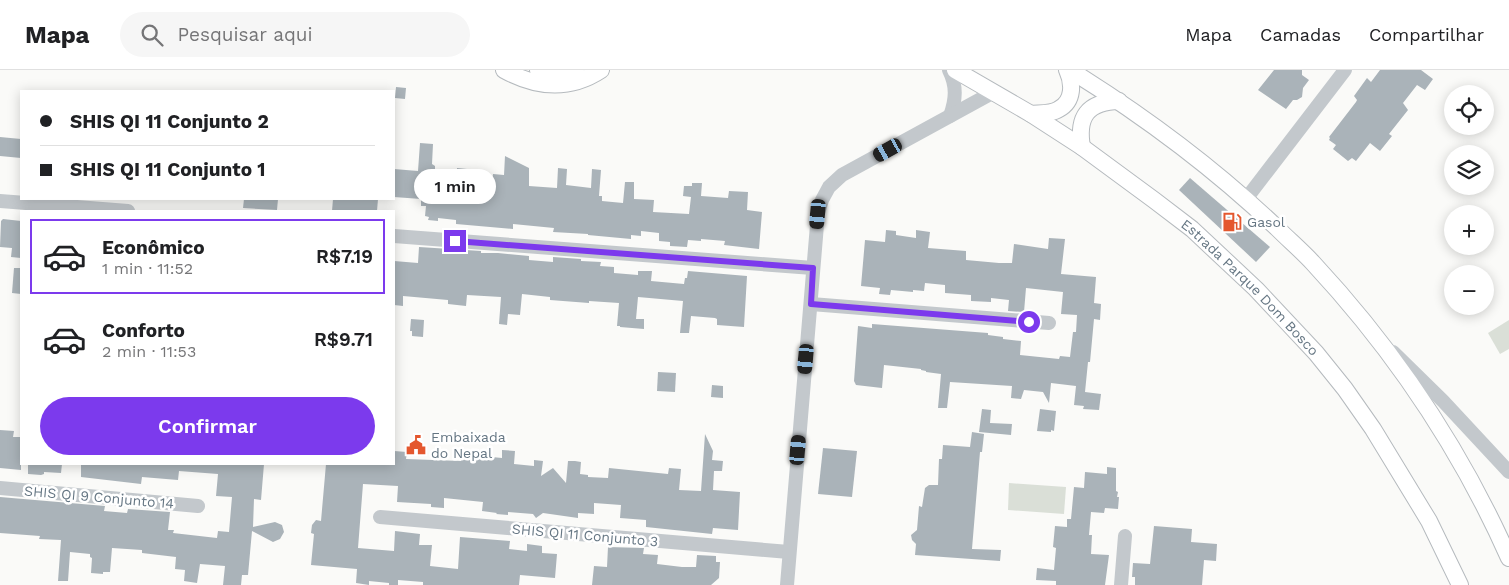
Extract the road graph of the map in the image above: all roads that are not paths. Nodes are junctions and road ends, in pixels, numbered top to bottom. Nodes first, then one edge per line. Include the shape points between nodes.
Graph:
1 (504, 70) edge
2 (538, 70) edge
3 (576, 70) edge
4 (601, 70) edge
5 (949, 70) edge
6 (956, 70) edge
7 (1068, 70) edge
8 (1345, 70) edge
9 (992, 93) junction
10 (1119, 101) junction
11 (1031, 114) junction
12 (950, 116) junction
13 (1082, 147) junction
14 (1246, 199) junction
15 (0, 201) edge
16 (115, 210) edge
17 (395, 236) edge
18 (813, 268) junction
19 (811, 304) junction
20 (1049, 323) dead end
21 (1379, 339) junction
22 (1509, 472) edge
23 (0, 488) edge
24 (198, 506) dead end
25 (380, 518) dead end
26 (1124, 536) dead end
27 (789, 552) junction
28 (1509, 558) edge
29 (786, 585) edge
30 (1121, 585) edge
31 (1460, 585) edge

1 - 4 main road via 533,83 553,85 576,82
2 - 3 main road via 549,74
5 - 12 street via 956,97
6 - 9 main road, Estrada Parque Dom Bosco
7 - 10 main road
7 - 11 main road via 1071,94 1067,101 1059,110
8 - 14 street
9 - 11 main road, Estrada Parque Dom Bosco
9 - 12 street
10 - 13 main road via 1096,104 1086,112 1081,123
10 - 14 main road
11 - 13 main road, Estrada Parque Dom Bosco
12 - 18 street via 842,176 829,187 818,214
13 - 31 main road, Estrada Parque Dom Bosco via 1192,229 1256,289 1316,353 1373,429 1429,521
14 - 21 main road via 1312,262
15 - 16 street
17 - 18 street
18 - 19 street
19 - 20 street
19 - 27 street
21 - 22 street
21 - 28 main road via 1455,454
23 - 24 street, SHIS QI 9 Conjunto 14
25 - 27 street, SHIS QI 11 Conjunto 3
26 - 30 street
27 - 29 street

